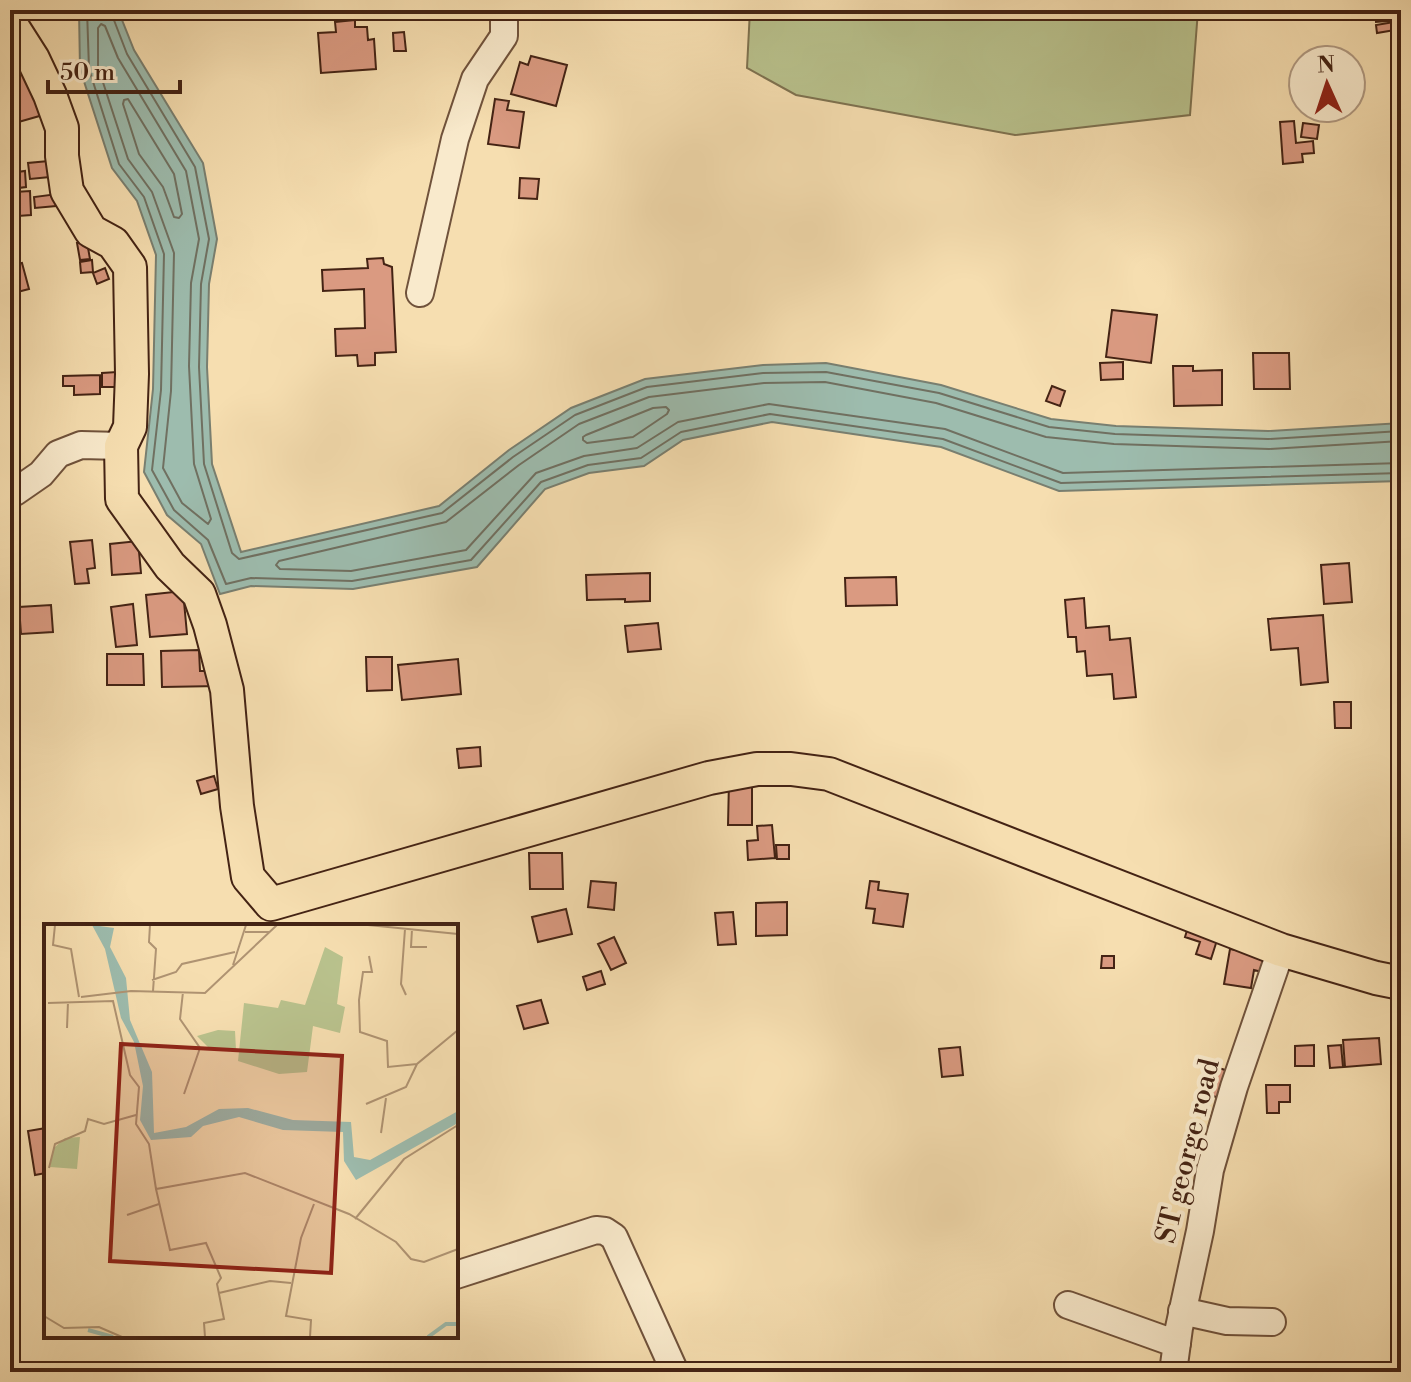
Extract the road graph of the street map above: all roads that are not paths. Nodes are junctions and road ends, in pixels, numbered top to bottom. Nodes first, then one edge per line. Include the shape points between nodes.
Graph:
1 (504, 10) edge
2 (10, 18) edge
3 (420, 293) dead end
4 (121, 446) junction
5 (10, 493) edge
6 (274, 915) edge
7 (1281, 950) junction
8 (1401, 983) edge
9 (458, 1274) edge
10 (1068, 1305) dead end
11 (1182, 1311) junction
12 (1272, 1322) dead end
13 (1177, 1344) junction
14 (675, 1372) edge
15 (1173, 1372) edge

1 - 3 street via 504,36 475,79 455,139
2 - 4 main road via 62,128 67,191 91,231 113,243 130,267 130,427
4 - 5 street via 81,445 58,454 41,474
4 - 6 main road via 122,499 170,566 199,594 210,625 227,690 248,877
6 - 7 main road via 709,778 791,769 829,774
7 - 8 main road
7 - 11 street, ST george road via 1210,1170
9 - 14 street via 605,1231 614,1237
10 - 13 street
11 - 12 street via 1227,1321
11 - 13 street, ST george road
13 - 15 street, ST george road

